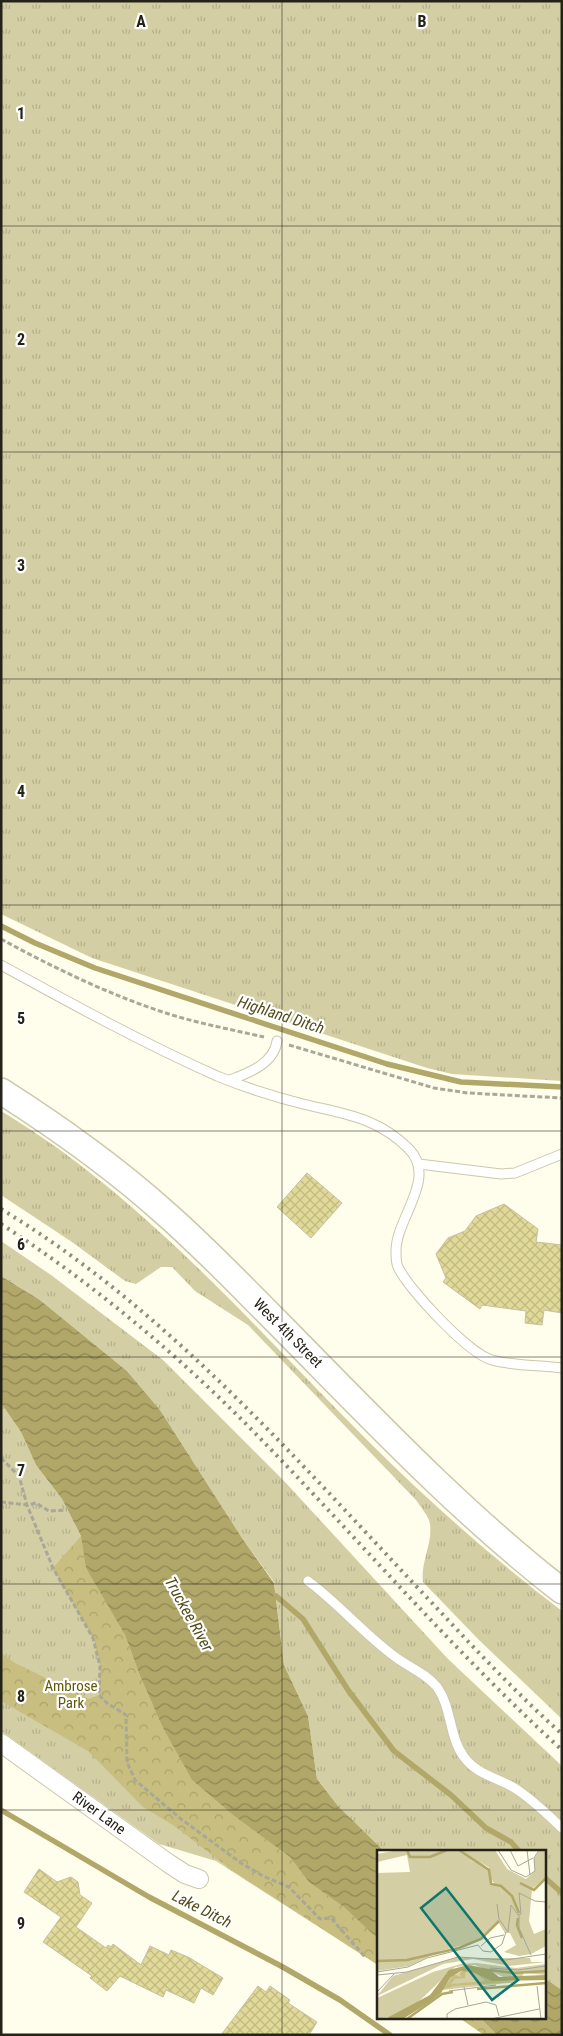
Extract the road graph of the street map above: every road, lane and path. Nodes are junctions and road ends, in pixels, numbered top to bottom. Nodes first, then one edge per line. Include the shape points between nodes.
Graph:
1 (1, 965) edge
2 (277, 1041) dead end
3 (230, 1080) junction
4 (1, 1091) edge
5 (562, 1154) edge
6 (419, 1164) junction
7 (562, 1368) edge
8 (1, 1458) edge
9 (1, 1502) edge
10 (27, 1505) junction
11 (67, 1510) dead end
12 (308, 1581) dead end
13 (562, 1591) edge
14 (1, 1742) edge
15 (562, 1828) edge
16 (199, 1879) dead end
17 (366, 1957) dead end

1 - 3 lane via 117,1029
2 - 3 lane via 276,1049 264,1062
3 - 6 lane via 303,1104 355,1116 397,1138
4 - 13 main road, West 4th Street via 73,1138 166,1213 421,1468
5 - 6 lane via 515,1173 501,1174
6 - 7 lane via 416,1190 396,1244 397,1266 405,1278 474,1350 491,1360
8 - 10 path via 19,1476
9 - 10 path
10 - 11 path via 36,1503 49,1511
10 - 17 path via 54,1568 93,1638 100,1666 99,1695 126,1715 127,1762 135,1780 241,1863 289,1887 320,1919 331,1918
12 - 15 lane via 334,1600 361,1629 436,1687 448,1708 464,1757 482,1774 514,1788
14 - 16 street, River Lane via 168,1864

